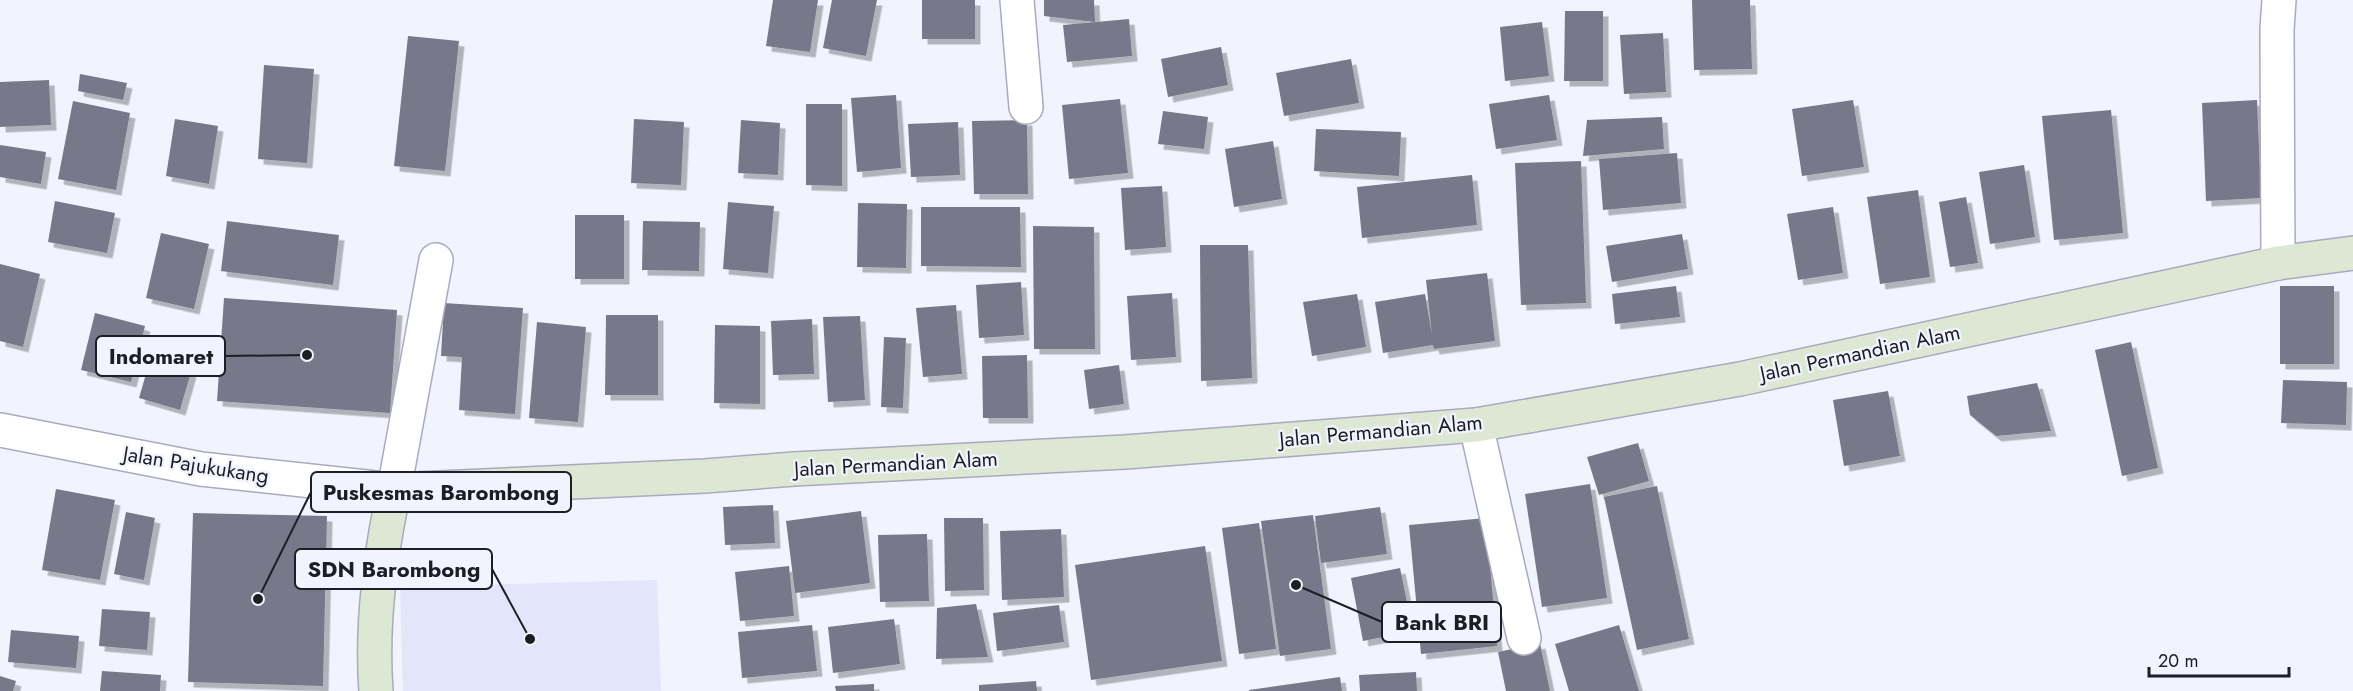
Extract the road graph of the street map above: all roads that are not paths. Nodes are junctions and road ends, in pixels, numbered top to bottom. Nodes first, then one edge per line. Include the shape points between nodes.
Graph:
1 (1017, 0) edge
2 (2279, 0) edge
3 (1026, 107) dead end
4 (2353, 253) edge
5 (436, 260) dead end
6 (2278, 263) junction
7 (1476, 425) junction
8 (0, 430) edge
9 (394, 490) junction
10 (1524, 638) dead end
11 (376, 691) edge

1 - 3 street
2 - 6 street
4 - 6 main road, Jalan Permandian Alam
5 - 9 street
6 - 7 main road, Jalan Permandian Alam via 1740,379
7 - 9 main road, Jalan Permandian Alam via 1125,452
7 - 10 street
8 - 9 street, Jalan Pajukukang via 201,469
9 - 11 main road via 382,546 375,622

